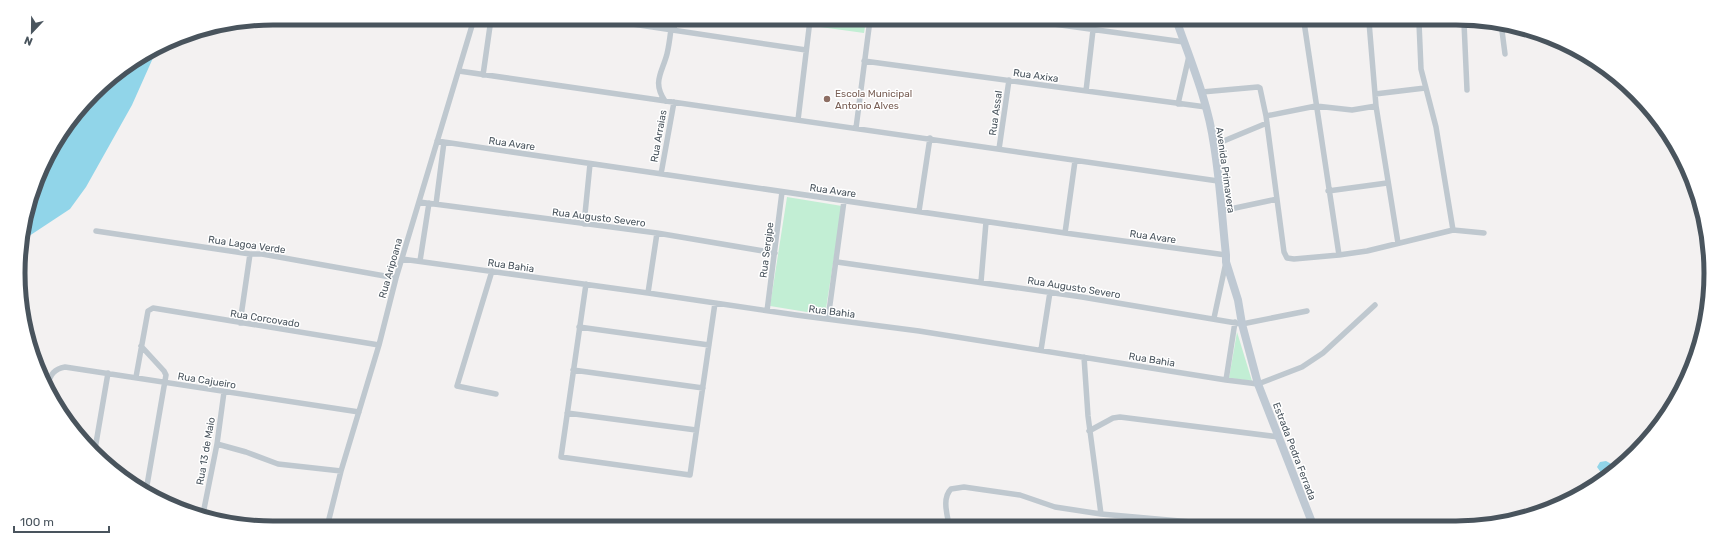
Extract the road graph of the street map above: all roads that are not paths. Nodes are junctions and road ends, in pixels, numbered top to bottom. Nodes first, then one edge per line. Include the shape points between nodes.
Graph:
1 (472, 25) edge
2 (490, 25) edge
3 (639, 25) edge
4 (674, 25) edge
5 (809, 25) edge
6 (869, 25) edge
7 (1059, 25) edge
8 (1178, 25) edge
9 (1304, 25) edge
10 (1369, 25) edge
11 (1419, 25) edge
12 (1464, 26) edge
13 (672, 30) junction
14 (1093, 30) junction
15 (1502, 30) edge
16 (1184, 42) junction
17 (806, 50) junction
18 (1190, 54) junction
19 (1505, 54) dead end
20 (864, 61) junction
21 (459, 71) junction
22 (483, 75) junction
23 (1009, 80) junction
24 (1425, 88) junction
25 (1467, 90) dead end
26 (1086, 91) junction
27 (1202, 92) junction
28 (1375, 94) junction
29 (666, 101) junction
30 (674, 102) junction
31 (1178, 104) junction
32 (1316, 106) junction
33 (1376, 106) junction
34 (1206, 108) junction
35 (1266, 116) junction
36 (798, 120) junction
37 (1267, 124) junction
38 (856, 128) junction
39 (930, 138) junction
40 (437, 141) junction
41 (444, 142) junction
42 (1214, 145) junction
43 (999, 149) junction
44 (1075, 161) junction
45 (590, 164) junction
46 (661, 174) junction
47 (1218, 181) junction
48 (1387, 183) junction
49 (1328, 191) junction
50 (782, 192) junction
51 (1277, 199) junction
52 (844, 201) junction
53 (419, 202) junction
54 (429, 203) junction
55 (436, 204) junction
56 (919, 211) junction
57 (1221, 211) junction
58 (986, 222) junction
59 (584, 224) junction
60 (1453, 230) junction
61 (96, 231) dead end
62 (657, 233) junction
63 (1065, 233) junction
64 (1484, 233) dead end
65 (1398, 243) junction
66 (775, 252) junction
67 (250, 254) junction
68 (1339, 255) junction
69 (1226, 258) junction
70 (402, 259) junction
71 (420, 261) junction
72 (837, 262) junction
73 (492, 271) junction
74 (396, 278) junction
75 (981, 282) junction
76 (586, 284) junction
77 (1050, 292) junction
78 (648, 293) junction
79 (715, 303) junction
80 (1375, 305) dead end
81 (766, 311) junction
82 (1307, 311) dead end
83 (1214, 318) junction
84 (828, 320) junction
85 (240, 323) junction
86 (1238, 323) junction
87 (579, 327) junction
88 (379, 345) junction
89 (709, 345) junction
90 (141, 346) junction
91 (1041, 350) junction
92 (1084, 357) junction
93 (573, 370) junction
94 (108, 373) junction
95 (136, 377) junction
96 (49, 380) edge
97 (1226, 380) junction
98 (166, 382) junction
99 (1258, 384) junction
100 (703, 388) junction
101 (224, 392) junction
102 (496, 394) dead end
103 (359, 412) junction
104 (567, 413) junction
105 (696, 430) junction
106 (1089, 431) junction
107 (1279, 437) junction
108 (217, 444) junction
109 (96, 446) edge
110 (341, 471) junction
111 (147, 487) edge
112 (204, 511) edge
113 (1101, 514) junction
114 (328, 521) edge
115 (949, 521) edge
116 (1180, 521) edge
117 (1311, 521) edge

1 - 21 street, Rua Aripoana
2 - 22 street
3 - 13 street
4 - 13 street
5 - 17 street
6 - 20 street
7 - 14 street
8 - 16 street, Avenida Primavera
9 - 32 street
10 - 28 street
11 - 24 street via 1420,60
12 - 25 street
13 - 17 street
13 - 29 street via 658,82 659,91
14 - 16 street
14 - 26 street
15 - 19 street
16 - 18 street, Avenida Primavera
17 - 36 street
18 - 27 street, Avenida Primavera
18 - 31 street
20 - 23 street, Rua Axixa
20 - 38 street
21 - 22 street
21 - 40 street, Rua Aripoana
22 - 29 street
23 - 26 street, Rua Axixa
23 - 43 street, Rua Assal
24 - 28 street
24 - 60 street via 1436,127
26 - 31 street, Rua Axixa
27 - 34 street, Avenida Primavera
27 - 35 street via 1259,87
28 - 33 street
29 - 30 street
30 - 36 street
30 - 46 street, Rua Arraias
31 - 34 street, Rua Axixa
32 - 33 street via 1352,110
32 - 35 street
32 - 49 street
33 - 48 street
34 - 42 street, Avenida Primavera
35 - 37 street
36 - 38 street
37 - 42 street
37 - 51 street
38 - 39 street
39 - 43 street
39 - 56 street
40 - 41 street, Rua Avare
40 - 53 street, Rua Aripoana
41 - 45 street, Rua Avare
41 - 55 street
42 - 47 street, Avenida Primavera
43 - 44 street
44 - 47 street
44 - 63 street
45 - 46 street, Rua Avare
45 - 59 street
46 - 50 street, Rua Avare
47 - 57 street, Avenida Primavera
48 - 49 street
48 - 65 street
49 - 68 street
50 - 52 street, Rua Avare
50 - 66 street, Rua Sergipe
51 - 57 street
51 - 68 street via 1287,258
52 - 56 street, Rua Avare
52 - 72 street
53 - 54 street, Rua Augusto Severo
53 - 70 street, Rua Aripoana
54 - 55 street, Rua Augusto Severo
54 - 71 street
55 - 59 street, Rua Augusto Severo
56 - 58 street, Rua Avare
57 - 69 street, Avenida Primavera
58 - 63 street, Rua Avare
58 - 75 street
59 - 62 street, Rua Augusto Severo
60 - 64 street
60 - 65 street
61 - 67 street, Rua Lagoa Verde
62 - 66 street, Rua Augusto Severo
62 - 78 street
63 - 69 street, Rua Avare
65 - 68 street
66 - 81 street, Rua Sergipe
67 - 74 street, Rua Lagoa Verde
67 - 85 street
69 - 83 street
69 - 86 street, Avenida Primavera via 1238,300
70 - 71 street, Rua Bahia
70 - 74 street, Rua Aripoana
71 - 73 street, Rua Bahia
72 - 75 street, Rua Augusto Severo
72 - 84 street
73 - 76 street, Rua Bahia
73 - 102 street via 457,386
74 - 88 street, Rua Aripoana
75 - 77 street, Rua Augusto Severo
76 - 78 street, Rua Bahia
76 - 87 street
77 - 83 street, Rua Augusto Severo
77 - 91 street
78 - 79 street, Rua Bahia
79 - 81 street, Rua Bahia
79 - 89 street
80 - 99 street via 1316,359
81 - 84 street, Rua Bahia
82 - 86 street, Rua Augusto Severo
83 - 86 street, Rua Augusto Severo
84 - 91 street, Rua Bahia
85 - 88 street, Rua Corcovado
85 - 90 street, Rua Corcovado via 152,308 149,310
86 - 97 street
86 - 99 street, Estrada Pedra Ferrada
87 - 89 street
87 - 93 street
88 - 103 street, Rua Aripoana
89 - 100 street
90 - 95 street
90 - 98 street via 164,371
91 - 92 street, Rua Bahia
92 - 97 street, Rua Bahia
92 - 106 street
93 - 100 street
93 - 104 street
94 - 95 street, Rua Cajueiro
94 - 96 street, Rua Cajueiro via 66,367 54,371
94 - 109 street
95 - 98 street, Rua Cajueiro
97 - 99 street, Rua Bahia
98 - 101 street, Rua Cajueiro
98 - 111 street
99 - 107 street, Estrada Pedra Ferrada
100 - 105 street
101 - 103 street, Rua Cajueiro
101 - 108 street, Rua 13 de Maio
103 - 110 street, Rua Aripoana
104 - 105 street
104 - 105 street via 561,457 690,475
106 - 107 street via 1120,417
106 - 113 street
107 - 117 street, Estrada Pedra Ferrada
108 - 110 street via 278,464
108 - 112 street, Rua 13 de Maio
110 - 114 street, Rua Aripoana
113 - 115 street via 1055,507 1020,495 958,487 949,492 946,498
113 - 116 street

